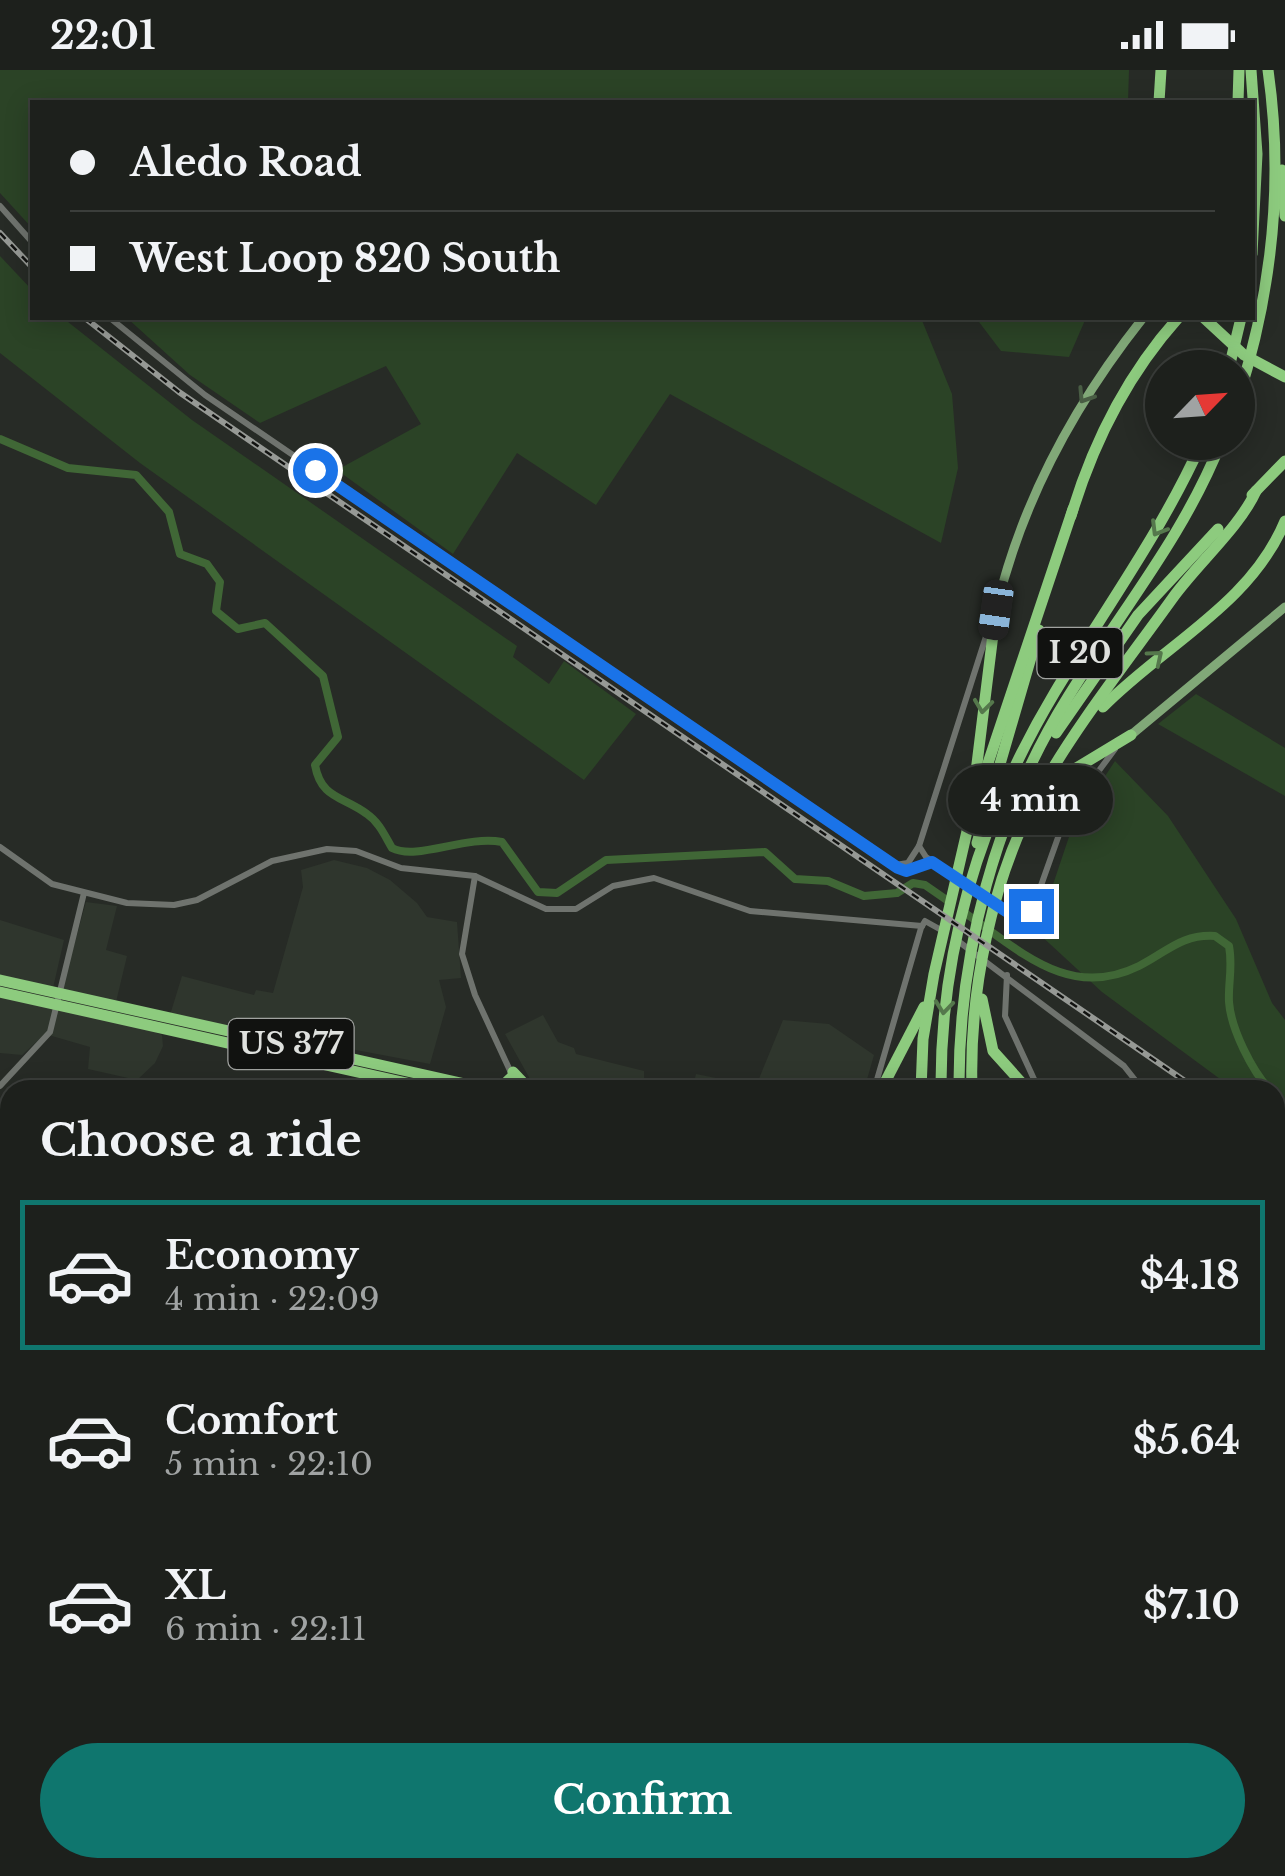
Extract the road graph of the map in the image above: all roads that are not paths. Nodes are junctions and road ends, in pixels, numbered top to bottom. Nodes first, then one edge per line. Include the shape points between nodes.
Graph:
1 (1161, 70) edge
2 (1238, 70) edge
3 (1250, 70) edge
4 (1268, 70) edge
5 (1159, 100) edge
6 (1238, 100) edge
7 (1252, 100) edge
8 (1255, 166) edge
9 (1279, 174) junction
10 (1285, 196) edge
11 (0, 206) edge
12 (1285, 218) edge
13 (1255, 219) edge
14 (1255, 223) edge
15 (1285, 227) edge
16 (30, 240) edge
17 (1255, 248) edge
18 (1255, 249) edge
19 (112, 320) edge
20 (1142, 320) edge
21 (1177, 320) edge
22 (1206, 320) edge
23 (1241, 320) edge
24 (1233, 350) edge
25 (1249, 350) edge
26 (1285, 377) edge
27 (1193, 460) edge
28 (1213, 460) edge
29 (1285, 462) edge
30 (1256, 491) junction
31 (1073, 509) junction
32 (1285, 520) edge
33 (1285, 607) edge
34 (996, 610) junction
35 (1086, 724) junction
36 (1131, 735) junction
37 (1020, 797) junction
38 (971, 814) junction
39 (918, 846) junction
40 (0, 847) edge
41 (1012, 854) junction
42 (932, 862) junction
43 (893, 865) junction
44 (972, 871) junction
45 (474, 876) junction
46 (84, 893) junction
47 (923, 924) junction
48 (934, 974) junction
49 (1007, 976) junction
50 (0, 980) edge
51 (980, 981) junction
52 (0, 992) edge
53 (56, 998) junction
54 (514, 1074) junction
55 (6, 1080) edge
56 (396, 1080) edge
57 (447, 1080) edge
58 (507, 1080) edge
59 (516, 1080) edge
60 (520, 1080) edge
61 (881, 1080) edge
62 (884, 1080) edge
63 (921, 1080) edge
64 (942, 1080) edge
65 (960, 1080) edge
66 (972, 1080) edge
67 (1019, 1080) edge
68 (1035, 1080) edge
69 (1134, 1080) edge

1 - 5 highway
2 - 6 highway
3 - 7 highway
4 - 9 highway
8 - 14 highway
9 - 12 highway
9 - 25 highway via 1268,270
10 - 13 main road
11 - 16 street
12 - 17 highway
15 - 18 highway
19 - 43 street via 205,395
20 -> 34 main road via 1059,440
21 - 31 highway via 1103,430
22 - 26 highway via 1244,355
23 - 24 highway
27 -> 44 highway, I 20 via 1034,728
28 - 37 highway, I 20 via 1159,562 1066,700
29 - 30 highway
30 - 35 highway
30 - 37 highway via 1111,649
31 - 38 highway
31 - 44 highway
35 -> 32 highway via 1163,650 1237,594 1265,561
33 - 36 main road
34 -> 38 highway
34 - 39 street
35 - 41 highway via 1039,792
36 - 41 highway via 1062,780
36 - 42 street via 1073,802 1026,914 1006,911
37 - 65 highway, I 20 via 988,880 967,974
38 - 48 highway
39 - 42 street
39 - 43 street via 908,863
40 - 46 street via 42,879
41 - 51 highway
42 - 43 street via 906,871
44 -> 64 highway, I 20 via 948,966
45 - 46 street via 401,868 356,851 327,849 272,862 174,906
45 - 47 street via 546,909 576,909 612,886 654,878 750,911
45 - 54 street via 462,954
46 - 53 street
47 - 49 street
47 - 61 street
48 - 62 highway via 922,1013
48 - 63 highway
49 - 68 street via 1006,1016
49 - 69 street
50 - 53 highway, US 377
51 - 66 highway
51 - 67 highway via 986,1036
52 - 53 highway, US 377
53 - 55 street via 48,1036
53 - 56 highway, US 377
53 - 57 highway, US 377
54 - 58 highway
54 - 59 street
54 - 60 highway

